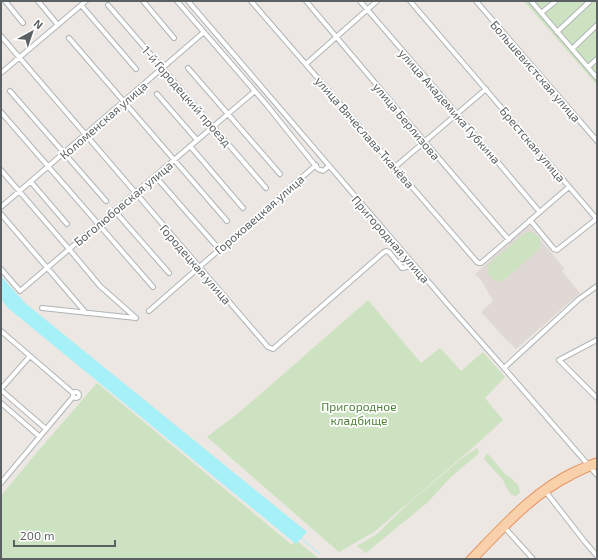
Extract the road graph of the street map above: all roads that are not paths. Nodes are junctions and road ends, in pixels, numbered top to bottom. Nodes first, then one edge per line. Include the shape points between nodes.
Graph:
1 (5, 1) edge
2 (38, 1) edge
3 (86, 1) edge
4 (143, 1) edge
5 (177, 1) edge
6 (188, 1) edge
7 (251, 1) edge
8 (306, 1) edge
9 (360, 1) edge
10 (377, 1) edge
11 (410, 1) edge
12 (476, 1) edge
13 (530, 1) edge
14 (556, 1) edge
15 (590, 1) edge
16 (81, 5) junction
17 (108, 5) dead end
18 (367, 10) junction
19 (541, 13) junction
20 (23, 23) dead end
21 (206, 23) junction
22 (58, 25) junction
23 (597, 25) edge
24 (200, 28) junction
25 (204, 32) junction
26 (557, 32) junction
27 (1, 36) edge
28 (337, 37) junction
29 (70, 38) dead end
30 (174, 38) dead end
31 (572, 49) junction
32 (20, 57) junction
33 (597, 59) edge
34 (306, 64) junction
35 (588, 67) junction
36 (162, 68) junction
37 (188, 68) dead end
38 (136, 69) dead end
39 (1, 73) edge
40 (597, 78) edge
41 (486, 89) junction
42 (10, 91) dead end
43 (255, 91) junction
44 (157, 94) dead end
45 (272, 100) junction
46 (125, 101) junction
47 (266, 104) junction
48 (1, 112) edge
49 (227, 114) junction
50 (457, 114) junction
51 (213, 126) junction
52 (86, 135) junction
53 (197, 140) junction
54 (597, 141) edge
55 (425, 142) junction
56 (190, 146) junction
57 (64, 154) junction
58 (174, 159) junction
59 (316, 165) junction
60 (329, 166) junction
61 (49, 167) junction
62 (395, 168) junction
63 (1, 170) edge
64 (280, 174) dead end
65 (155, 176) junction
66 (31, 182) junction
67 (569, 187) junction
68 (266, 188) dead end
69 (20, 192) junction
70 (135, 192) junction
71 (106, 202) dead end
72 (1, 207) edge
73 (243, 208) dead end
74 (114, 210) junction
75 (539, 211) junction
76 (1, 214) edge
77 (530, 220) junction
78 (227, 221) dead end
79 (67, 224) dead end
80 (98, 224) junction
81 (509, 240) junction
82 (69, 249) junction
83 (219, 249) junction
84 (412, 263) junction
85 (199, 267) junction
86 (47, 268) junction
87 (1, 269) edge
88 (169, 272) dead end
89 (597, 286) edge
90 (153, 287) dead end
91 (42, 308) dead end
92 (150, 311) dead end
93 (86, 313) junction
94 (1, 331) edge
95 (597, 340) edge
96 (30, 356) junction
97 (504, 368) junction
98 (1, 390) edge
99 (597, 390) edge
100 (592, 393) junction
101 (597, 398) edge
102 (1, 403) edge
103 (46, 429) junction
104 (40, 436) junction
105 (597, 461) edge
106 (589, 466) junction
107 (597, 466) edge
108 (597, 475) edge
109 (2, 480) edge
110 (546, 492) junction
111 (505, 528) junction
112 (597, 556) edge
113 (470, 559) edge
114 (475, 559) edge
115 (533, 559) edge

1 - 20 street
2 - 22 street
3 - 16 street
4 - 30 street
5 - 24 street
6 - 21 street, Пригородная улица
7 - 34 street, улица Вячеслава Ткачёва
8 - 28 street, улица Берлизова
9 - 18 street, улица Академика Губкина
10 - 18 street
11 - 41 street, Брестская улица
12 - 54 street, Большевистская улица
13 - 19 street
14 - 19 street
15 - 26 street
16 - 22 street
16 - 38 street
17 - 36 street, 1-й Городецкий проезд
18 - 28 street
18 - 50 street, улица Академика Губкина
19 - 26 street
21 - 24 street
21 - 45 street, Пригородная улица
22 - 32 street
23 - 31 street
24 - 25 street
25 - 36 street, Коломенская улица
25 - 43 street
26 - 31 street
27 - 32 street, Городецкая улица
28 - 34 street
28 - 55 street, улица Берлизова
29 - 46 street
31 - 35 street
32 - 39 street
32 - 52 street, Городецкая улица
33 - 35 street
34 - 62 street, улица Вячеслава Ткачёва
35 - 40 street
36 - 46 street, Коломенская улица
36 - 51 street, 1-й Городецкий проезд
37 - 49 street
41 - 50 street
41 - 67 street, Брестская улица
42 - 57 street
43 - 47 street
43 - 49 street, Боголюбовская улица
44 - 53 street
45 - 47 street
45 - 60 street, Пригородная улица
46 - 52 street, Коломенская улица
46 - 58 street
47 - 59 street
48 - 61 street
49 - 51 street, Боголюбовская улица
49 - 64 street
50 - 55 street
50 - 75 street, улица Академика Губкина
51 - 53 street, Боголюбовская улица
51 - 68 street, 1-й Городецкий проезд
52 - 57 street, Коломенская улица
52 - 70 street, Городецкая улица
53 - 56 street, Боголюбовская улица
55 - 62 street
55 - 81 street, улица Берлизова
56 - 58 street, Боголюбовская улица
56 - 73 street
57 - 61 street, Коломенская улица
57 - 71 street
58 - 65 street, Боголюбовская улица
58 - 78 street
59 - 60 street via 323,171
59 - 83 street, Гороховецкая улица
60 - 84 street, Пригородная улица
61 - 66 street, Коломенская улица
61 - 80 street
62 - 81 street, улица Вячеслава Ткачёва via 477,262 481,263
63 - 69 street
65 - 70 street, Боголюбовская улица
65 - 83 street
66 - 69 street, Коломенская улица
66 - 79 street
67 - 75 street
67 - 77 street, Брестская улица via 595,216 595,220 557,250
69 - 72 street, Коломенская улица
69 - 82 street
70 - 74 street, Боголюбовская улица
70 - 85 street, Городецкая улица
74 - 80 street, Боголюбовская улица
74 - 88 street
75 - 77 street
76 - 86 street
77 - 81 street
80 - 82 street, Боголюбовская улица
80 - 90 street
82 - 86 street, Боголюбовская улица
82 - 93 street via 100,286 136,318
83 - 85 street, Гороховецкая улица
84 - 85 street, Городецкая улица via 402,268 389,252 384,252 270,349
84 - 97 street, Пригородная улица
85 - 92 street, Гороховецкая улица
86 - 87 street, Боголюбовская улица via 20,291
86 - 93 street
89 - 97 street via 579,299
91 - 93 street
94 - 96 street
95 - 100 street via 558,360
96 - 98 street
96 - 103 street via 73,395
97 - 106 street, Пригородная улица
98 - 103 street
99 - 100 street
100 - 101 street
102 - 104 street
103 - 104 street
104 - 109 street
105 - 106 main road
106 - 107 main road
106 - 108 street, Пригородная улица
106 - 110 main road
106 - 113 main road via 560,477 543,488
110 - 111 main road
110 - 112 street
111 - 114 main road
111 - 115 street

